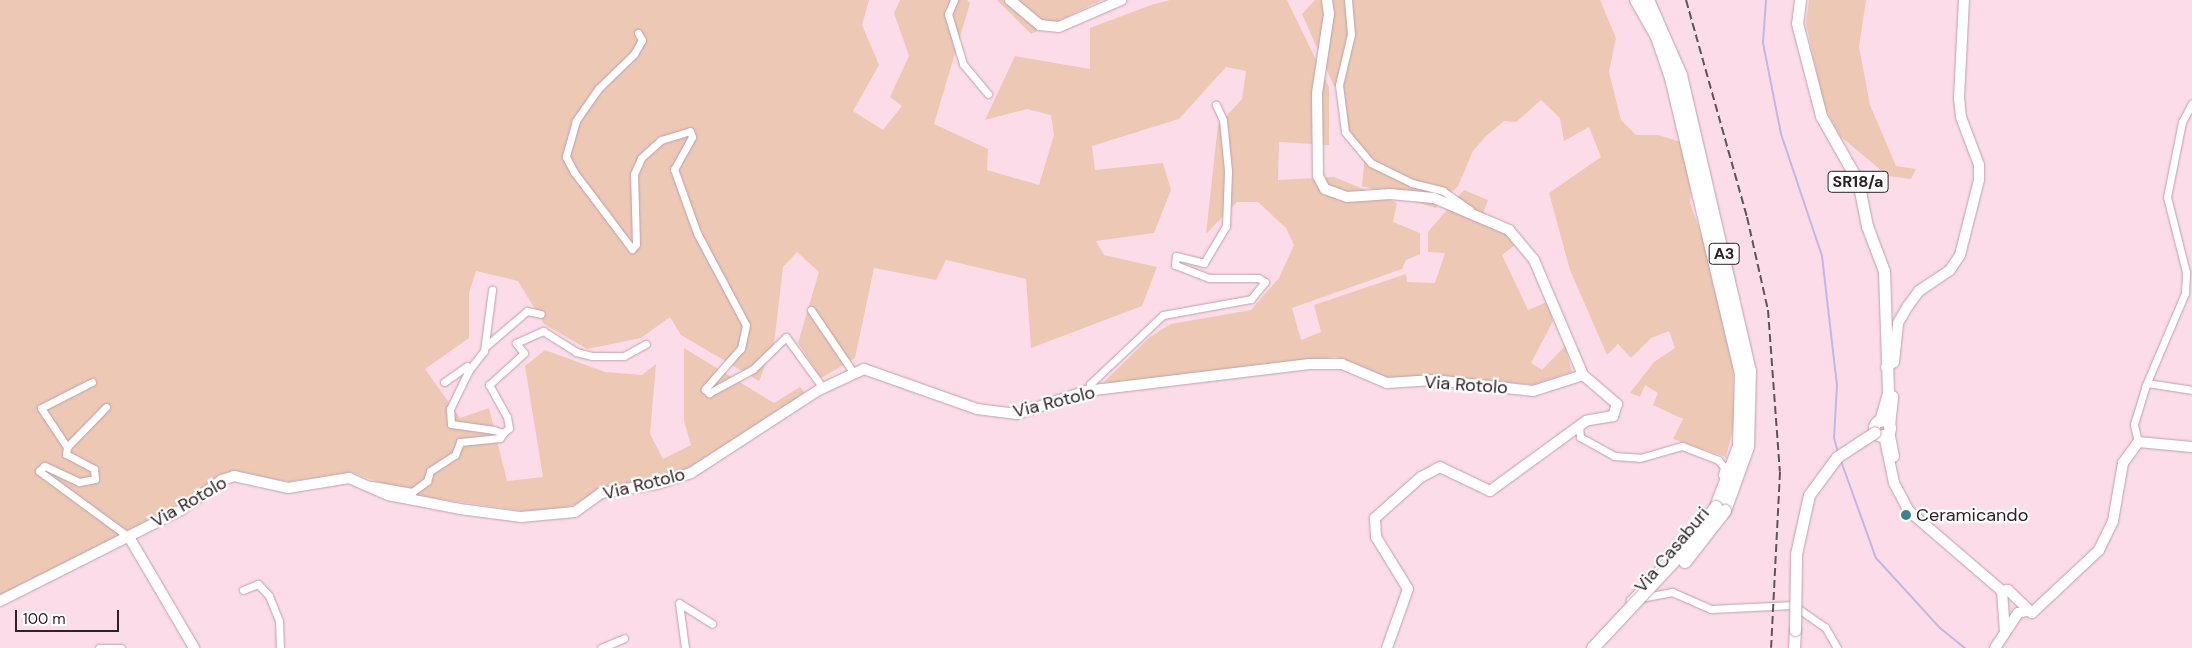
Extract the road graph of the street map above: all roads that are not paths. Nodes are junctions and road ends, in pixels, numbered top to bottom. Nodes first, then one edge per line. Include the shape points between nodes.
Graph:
1 (954, 0) edge
2 (1010, 0) edge
3 (1121, 0) edge
4 (1327, 0) edge
5 (1348, 0) edge
6 (1636, 0) edge
7 (1648, 0) edge
8 (1800, 0) edge
9 (1964, 0) edge
10 (638, 33) dead end
11 (988, 94) dead end
12 (2192, 102) edge
13 (1216, 105) dead end
14 (1470, 210) junction
15 (492, 290) dead end
16 (811, 310) dead end
17 (541, 314) dead end
18 (646, 344) dead end
19 (485, 347) junction
20 (469, 370) junction
21 (1886, 370) junction
22 (853, 372) junction
23 (1583, 375) junction
24 (92, 382) dead end
25 (444, 382) dead end
26 (2147, 383) junction
27 (823, 388) junction
28 (2192, 390) edge
29 (1089, 391) junction
30 (106, 407) dead end
31 (1580, 425) junction
32 (1884, 429) junction
33 (503, 433) junction
34 (2138, 442) junction
35 (67, 447) junction
36 (2192, 447) edge
37 (372, 485) junction
38 (1720, 509) junction
39 (130, 537) junction
40 (243, 590) dead end
41 (2002, 591) junction
42 (0, 601) edge
43 (2026, 611) junction
44 (712, 624) dead end
45 (1795, 630) junction
46 (2005, 632) junction
47 (624, 638) dead end
48 (99, 648) edge
49 (120, 648) edge
50 (194, 648) edge
51 (280, 648) edge
52 (601, 648) edge
53 (685, 648) edge
54 (1387, 648) edge
55 (1593, 648) edge
56 (1604, 648) edge
57 (1792, 648) edge
58 (1799, 648) edge
59 (1837, 648) edge
60 (1995, 648) edge

1 - 11 street via 948,14 963,64
2 - 3 street via 1040,25 1059,27
4 - 14 street via 1330,14 1317,93 1318,176 1325,189 1347,198 1390,194 1434,198
5 - 14 street via 1351,34 1339,85 1345,132 1371,163 1412,183 1443,191
6 - 38 highway, A3 via 1657,37 1671,78 1739,360 1744,409 1739,446
7 - 38 highway, A3 via 1681,75 1750,371 1748,447
8 - 21 main road, SR18/a via 1797,23 1821,116 1858,181 1867,226 1884,271
9 - 21 street via 1960,117 1979,165 1978,180 1960,255 1908,306 1898,323 1894,362
10 - 27 street via 642,40 634,54 592,95 576,121 566,157 632,249 636,244 634,174 641,158 661,140 690,131 692,137 674,169 698,232 736,303 746,331 734,359 705,389 709,393 753,369 786,337
12 - 26 street via 2182,122 2168,197 2186,272 2185,293
13 - 29 street via 1223,120 1228,171 1226,226 1204,263 1176,256 1175,265 1209,278 1258,278 1265,282 1251,299 1163,315 1090,384
14 - 23 street via 1509,230 1525,246
15 - 19 street
16 - 22 street
17 - 19 street via 526,311
18 - 33 street via 624,356 592,356 543,331 516,343 524,353 489,385 507,417 509,428
19 - 20 street
20 - 25 street via 467,366
20 - 33 street via 450,409 451,424
21 - 32 main road, SR18/a
22 - 27 street, Via Rotolo
22 - 29 street, Via Rotolo via 874,371 997,414 1018,414
23 - 29 street, Via Rotolo via 1533,391 1434,380 1387,384 1336,363
23 - 31 street via 1614,399 1616,411 1608,420 1591,419
24 - 35 street via 41,408
26 - 28 street
26 - 34 street via 2134,424
27 - 37 street, Via Rotolo via 691,473 657,484 601,493 574,512 521,517 478,512 396,496
30 - 35 street
31 - 54 street via 1490,490 1440,467 1421,477 1375,518 1376,537 1408,589
31 - 59 street, Via Casaburi via 1580,437 1614,456 1640,458 1682,446 1705,453 1724,467 1706,511 1630,600 1672,592 1711,609 1793,605 1825,627
32 - 41 street via 1903,502
32 - 45 main road, bridge via 1837,457 1810,495 1796,554
33 - 37 street via 500,438 460,442 455,455 430,471 427,482 412,492
34 - 36 street
34 - 43 street via 2123,463 2113,521 2099,550 2038,610
35 - 39 street via 66,454 97,472 93,482 79,482 44,466 39,471
37 - 39 street, Via Rotolo via 350,478 288,488 234,476
38 - 55 highway, A3, bridge
38 - 56 highway, A3, bridge via 1701,544
39 - 42 street, Via Rotolo
39 - 50 street
40 - 51 street via 258,584 269,596 279,621
41 - 43 street via 2008,590
41 - 46 street
43 - 46 street via 2018,613
44 - 53 street via 679,603
45 - 57 main road
45 - 58 street
46 - 60 street
47 - 52 street
48 - 49 street

